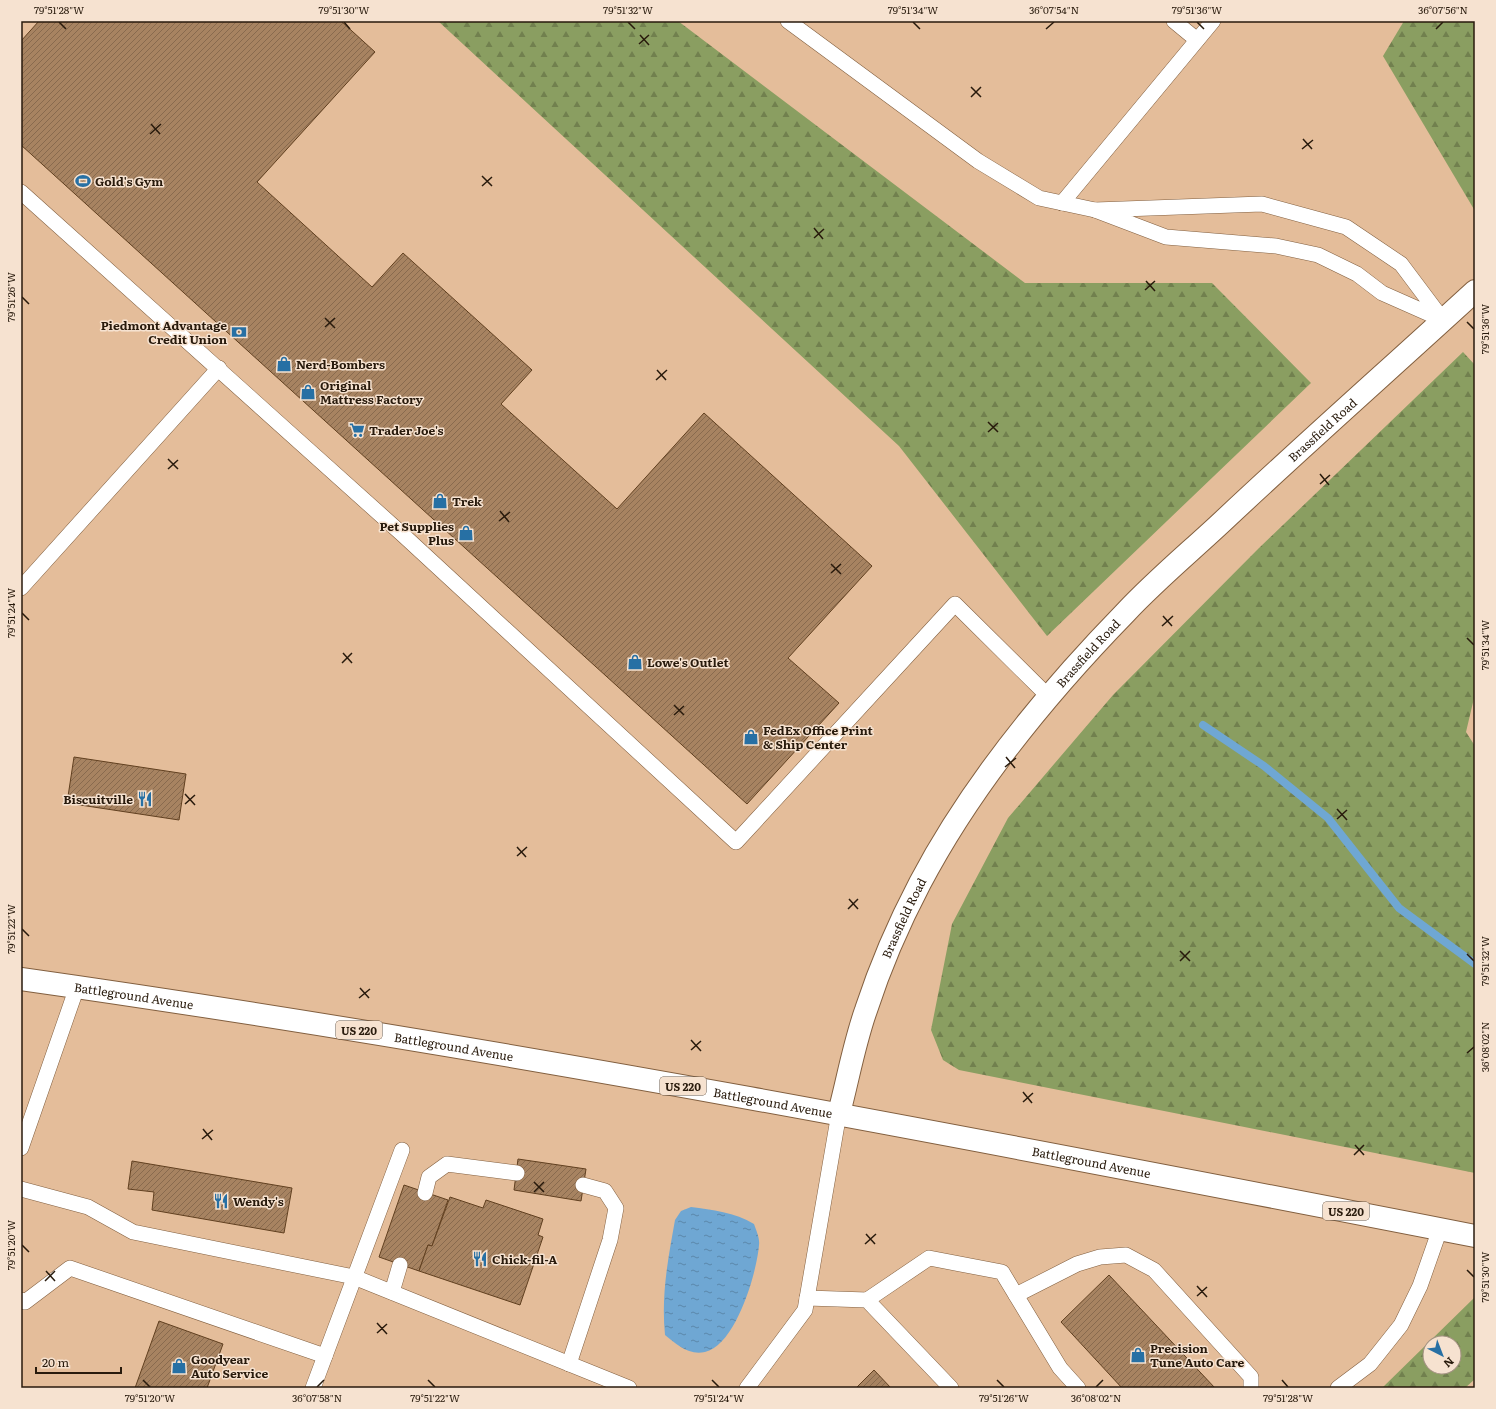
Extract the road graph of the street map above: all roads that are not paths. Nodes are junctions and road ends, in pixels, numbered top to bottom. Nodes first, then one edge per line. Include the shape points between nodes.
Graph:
1 (788, 21) edge
2 (1174, 21) edge
3 (1213, 21) edge
4 (1197, 40) junction
5 (21, 192) edge
6 (1062, 203) junction
7 (1095, 210) junction
8 (1475, 291) edge
9 (1442, 320) junction
10 (219, 368) junction
11 (21, 588) edge
12 (1049, 697) junction
13 (21, 979) edge
14 (77, 987) junction
15 (839, 1114) junction
16 (21, 1148) edge
17 (402, 1150) dead end
18 (517, 1173) dead end
19 (583, 1185) dead end
20 (21, 1189) edge
21 (425, 1192) dead end
22 (1440, 1229) junction
23 (1475, 1236) edge
24 (400, 1265) dead end
25 (354, 1278) junction
26 (392, 1292) junction
27 (1016, 1295) junction
28 (807, 1298) junction
29 (21, 1300) edge
30 (867, 1300) junction
31 (325, 1356) junction
32 (569, 1364) junction
33 (313, 1388) edge
34 (629, 1388) edge
35 (747, 1388) edge
36 (951, 1388) edge
37 (1078, 1388) edge
38 (1251, 1388) edge
39 (1338, 1388) edge

1 - 6 lane via 978,161 1039,198
2 - 4 lane
3 - 4 lane
4 - 6 lane
5 - 10 lane
6 - 7 lane
7 - 9 lane via 1166,237 1276,246 1318,255 1357,274 1382,293
7 - 9 lane via 1262,204 1346,227 1400,264
8 - 9 main road, Brassfield Road
9 - 12 main road, Brassfield Road via 1127,610
10 - 11 lane
10 - 12 lane via 736,842 955,604
12 - 15 main road, Brassfield Road via 967,805 920,884 892,942 865,1011
13 - 14 main road, Battleground Avenue / US 220
14 - 15 main road, Battleground Avenue / US 220 via 335,1026
14 - 16 lane
15 - 22 main road, Battleground Avenue / US 220
15 - 28 lane
17 - 25 lane
18 - 21 lane via 447,1164 429,1177
19 - 32 lane via 605,1191 616,1208 610,1240
20 - 25 lane via 88,1207 133,1232
22 - 23 main road, Battleground Avenue / US 220
22 - 39 lane via 1420,1286 1401,1325 1370,1364
24 - 26 lane
25 - 26 lane
25 - 31 lane
26 - 32 lane
27 - 30 lane via 1002,1272 929,1258
27 - 37 lane via 1060,1368
27 - 38 lane via 1077,1264 1100,1257 1126,1255 1154,1270 1251,1377
28 - 30 lane
28 - 35 lane via 805,1310
29 - 31 lane via 25,1302 70,1268
30 - 36 lane
31 - 33 lane
32 - 34 lane

